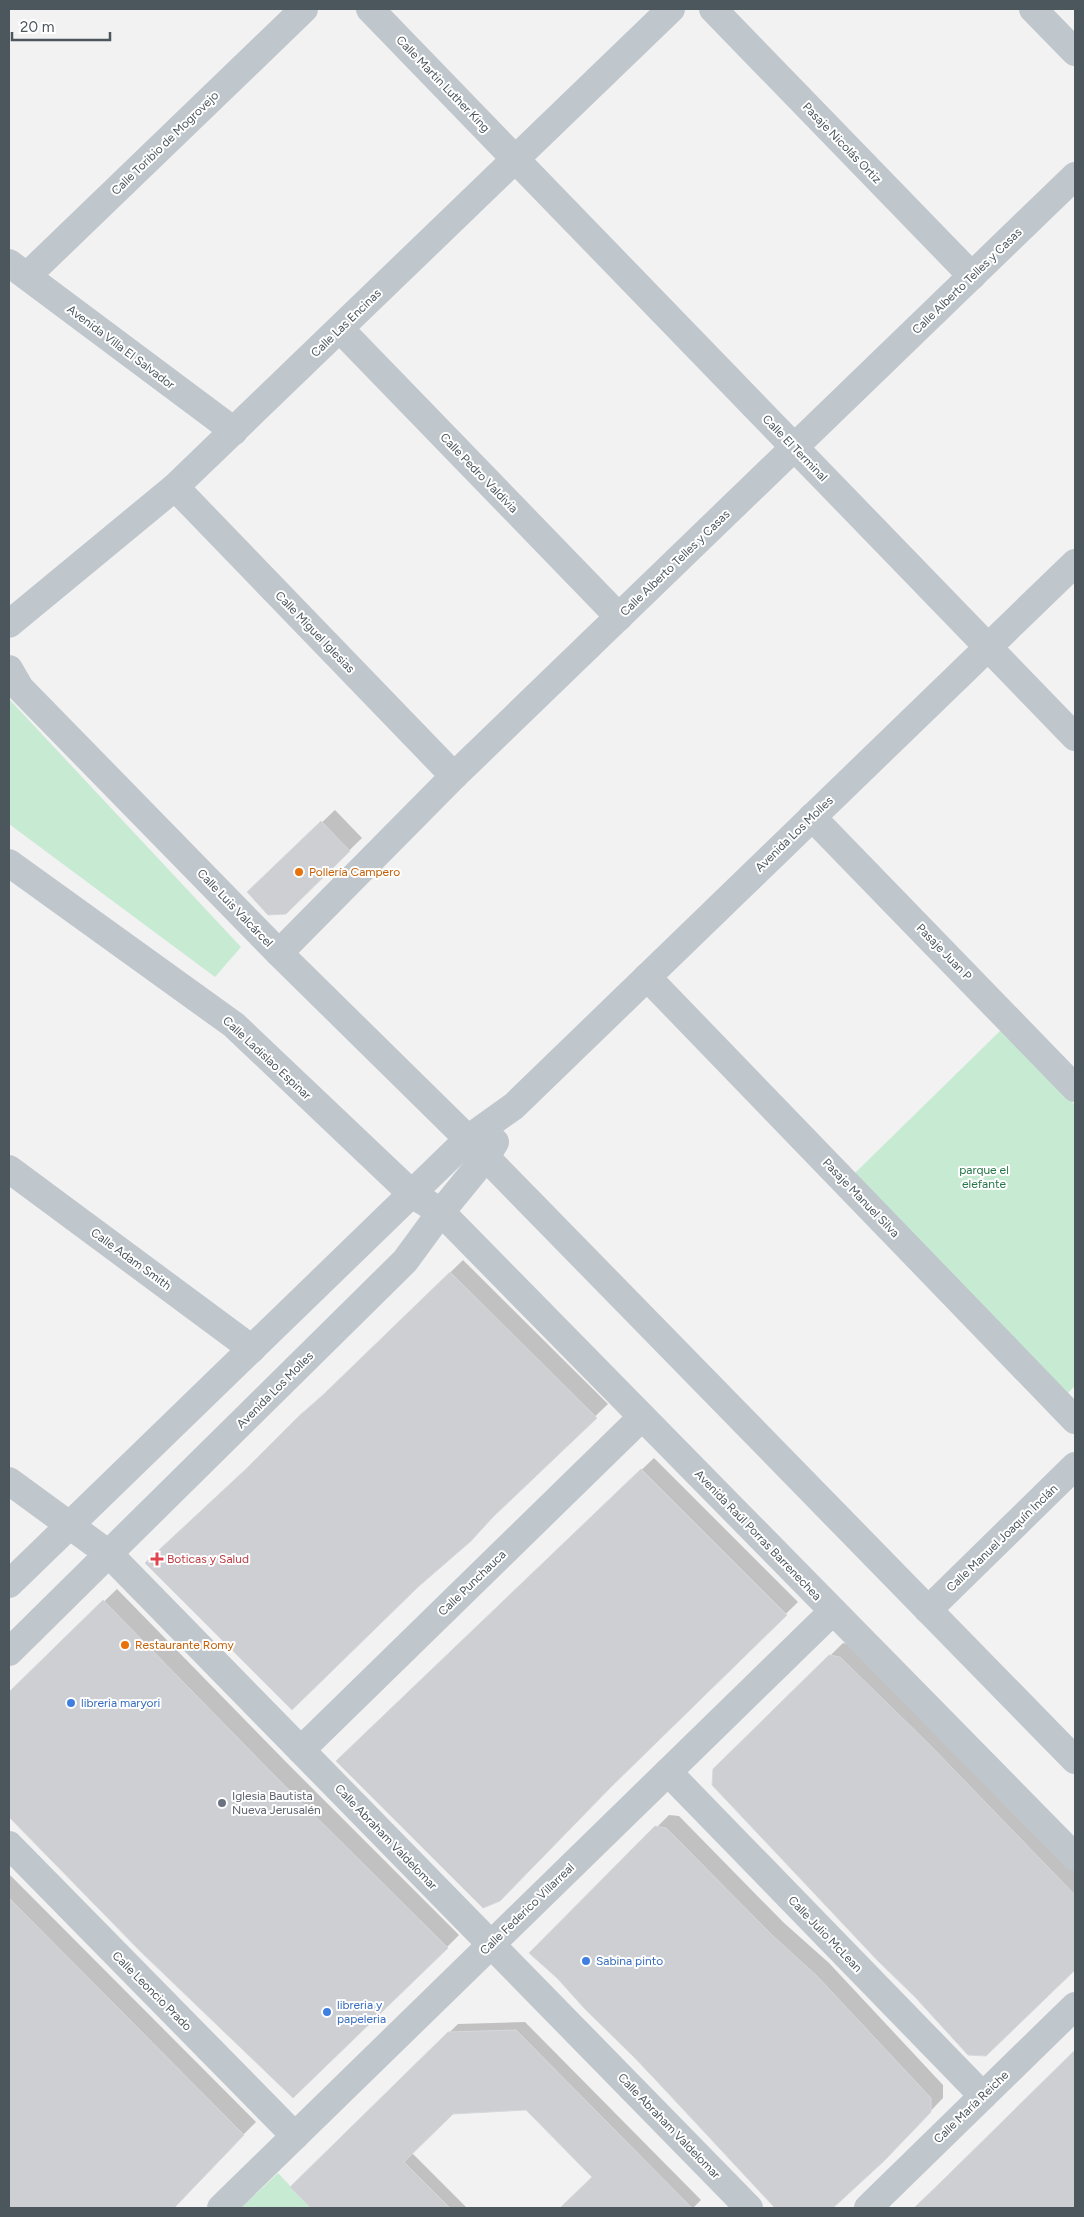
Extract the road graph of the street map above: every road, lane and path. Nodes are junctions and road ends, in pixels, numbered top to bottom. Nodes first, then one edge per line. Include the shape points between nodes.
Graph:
1 (304, 9) edge
2 (370, 9) edge
3 (671, 9) edge
4 (713, 9) edge
5 (1033, 9) edge
6 (1075, 52) edge
7 (515, 159) junction
8 (1075, 176) edge
9 (18, 269) edge
10 (972, 276) junction
11 (340, 329) junction
12 (234, 431) junction
13 (795, 448) junction
14 (175, 488) junction
15 (1075, 563) edge
16 (619, 618) junction
17 (9, 624) edge
18 (988, 647) junction
19 (9, 670) edge
20 (1075, 737) edge
21 (454, 776) junction
22 (812, 817) junction
23 (9, 863) edge
24 (279, 953) junction
25 (647, 977) junction
26 (1075, 1088) edge
27 (477, 1148) junction
28 (9, 1169) edge
29 (412, 1194) junction
30 (441, 1212) junction
31 (252, 1349) junction
32 (642, 1416) junction
33 (1075, 1420) edge
34 (1075, 1466) edge
35 (9, 1481) edge
36 (69, 1525) junction
37 (109, 1554) junction
38 (9, 1584) edge
39 (928, 1610) junction
40 (833, 1611) junction
41 (9, 1652) edge
42 (301, 1750) junction
43 (1075, 1760) edge
44 (668, 1772) junction
45 (9, 1845) edge
46 (1075, 1858) edge
47 (491, 1944) junction
48 (1075, 2006) edge
49 (983, 2096) junction
50 (295, 2136) junction
51 (221, 2208) edge
52 (749, 2208) edge
53 (868, 2208) edge

1 - 9 street, Calle Toribio de Mogrovejo
2 - 7 street, Calle Martin Luther King
3 - 7 street, Calle Las Encinas
4 - 10 street, Pasaje Nicolás Ortiz
5 - 6 street
7 - 11 street, Calle Las Encinas
7 - 13 street, Calle El Terminal
8 - 10 street, Calle Alberto Telles y Casas
9 - 12 street, Avenida Villa El Salvador
10 - 13 street, Calle Alberto Telles y Casas
11 - 12 street, Calle Las Encinas
11 - 16 street, Calle Pedro Valdivia
12 - 14 street, Calle Las Encinas
13 - 16 street, Calle Alberto Telles y Casas
13 - 18 street, Calle El Terminal
14 - 17 street, Calle Las Encinas
14 - 21 street, Calle Miguel Iglesias
15 - 18 street, Avenida Los Molles
16 - 21 street, Calle Alberto Telles y Casas
18 - 20 street, Calle El Terminal
18 - 22 street, Avenida Los Molles
19 - 24 street, Calle Luis Valcárcel via 20,688
21 - 24 street, Calle Alberto Telles y Casas
22 - 25 street, Avenida Los Molles
22 - 26 street, Pasaje Juan P
23 - 29 street, Calle Ladislao Espinar via 234,1025
24 - 27 street, Calle Luis Valcárcel
25 - 27 street, Avenida Los Molles via 514,1106
25 - 33 street, Pasaje Manuel Silva
27 - 29 street, Avenida Los Molles
27 - 30 street, Avenida Los Molles
27 - 39 street
28 - 31 street, Calle Adam Smith
29 - 30 street, Calle Ladislao Espinar
29 - 31 street, Avenida Los Molles
30 - 32 street, Avenida Raúl Porras Barrenechea
30 - 37 street, Avenida Los Molles via 405,1261
31 - 36 street, Avenida Los Molles
32 - 40 street, Avenida Raúl Porras Barrenechea
32 - 42 street, Calle Punchauca
34 - 39 street, Calle Manuel Joaquín Inclán
35 - 36 street, Calle Abraham Valdelomar
36 - 37 street, Calle Abraham Valdelomar
36 - 38 street, Avenida Los Molles
37 - 41 street, Avenida Los Molles
37 - 42 street, Calle Abraham Valdelomar
39 - 43 street
40 - 44 street, Calle Federico Villarreal
40 - 46 street, Avenida Raúl Porras Barrenechea
42 - 47 street, Calle Abraham Valdelomar
44 - 47 street, Calle Federico Villarreal
44 - 49 street, Calle Julio McLean
45 - 50 street, Calle Leoncio Prado
47 - 50 street, Calle Federico Villarreal
47 - 52 street, Calle Abraham Valdelomar
48 - 49 street, Calle María Reiche
49 - 53 street, Calle María Reiche
50 - 51 street, Calle Federico Villarreal

